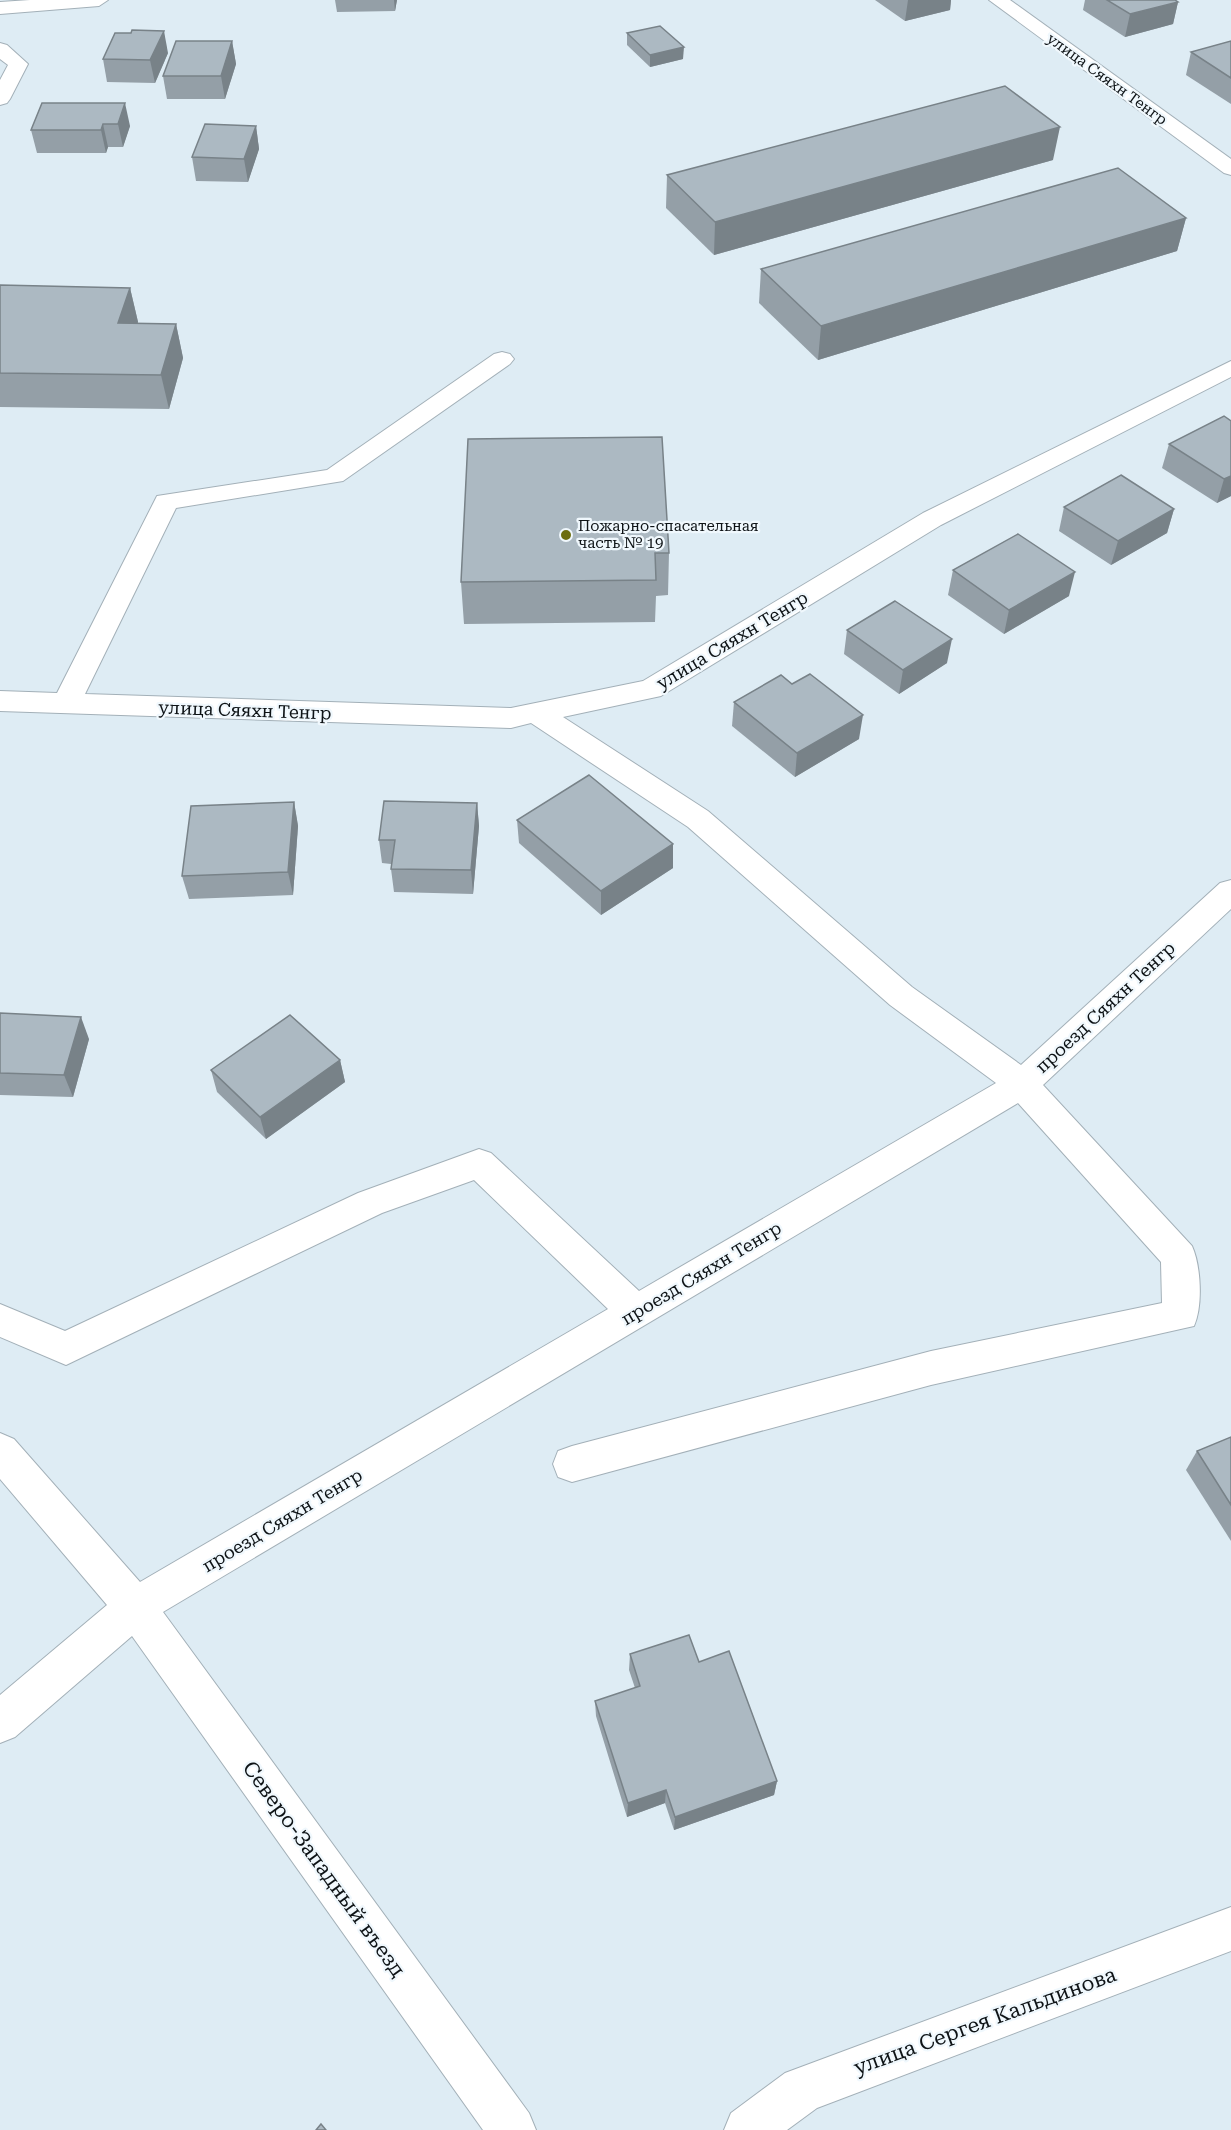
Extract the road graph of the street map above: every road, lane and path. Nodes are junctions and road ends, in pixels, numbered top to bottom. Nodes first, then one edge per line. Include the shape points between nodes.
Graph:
1 (99, 0) edge
2 (998, 0) edge
3 (0, 8) edge
4 (0, 49) edge
5 (0, 99) edge
6 (1226, 158) edge
7 (502, 359) dead end
8 (1231, 368) edge
9 (0, 701) edge
10 (66, 704) junction
11 (536, 713) junction
12 (1231, 891) edge
13 (1022, 1084) junction
14 (636, 1312) junction
15 (0, 1320) edge
16 (0, 1451) edge
17 (572, 1464) dead end
18 (135, 1607) junction
19 (0, 1722) edge
20 (1231, 1929) edge
21 (512, 2130) edge
22 (748, 2130) edge

1 - 3 street
2 - 6 street, улица Сяяхн Тенгр
4 - 5 street via 18,64
7 - 10 street via 333,476 166,502
8 - 11 street, улица Сяяхн Тенгр via 932,519 651,689
9 - 10 street, улица Сяяхн Тенгр
10 - 11 street, улица Сяяхн Тенгр via 511,718
11 - 13 street via 698,819 901,996
12 - 13 street, проезд Сяяхн Тенгр
13 - 14 street, проезд Сяяхн Тенгр
13 - 17 street via 1179,1257 1181,1315 931,1368
14 - 15 street via 479,1163 370,1203 66,1349
14 - 18 street, проезд Сяяхн Тенгр
16 - 18 street, Северо-Западный въезд
18 - 19 street, проезд Сяяхн Тенгр
18 - 21 street, Северо-Западный въезд
20 - 22 street, улица Сергея Кальдинова via 802,2090

